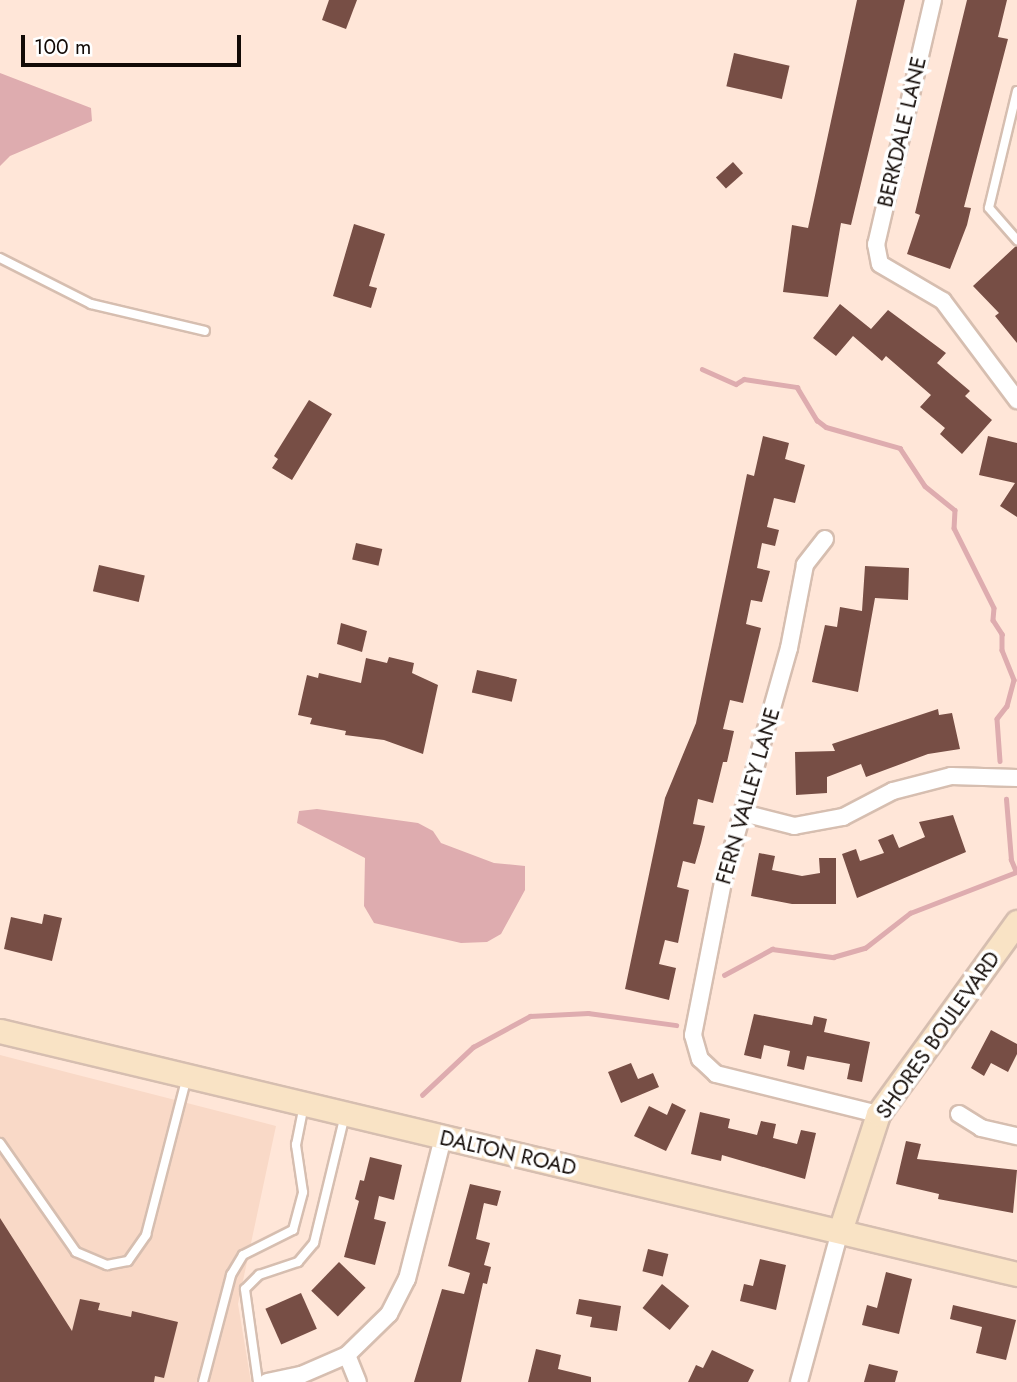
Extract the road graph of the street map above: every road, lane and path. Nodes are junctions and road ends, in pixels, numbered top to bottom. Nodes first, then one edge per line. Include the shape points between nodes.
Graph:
1 (933, 0) edge
2 (1017, 91) edge
3 (1017, 240) edge
4 (0, 258) edge
5 (205, 331) dead end
6 (1017, 400) edge
7 (825, 539) dead end
8 (1017, 778) edge
9 (743, 813) junction
10 (1017, 924) edge
11 (0, 1031) edge
12 (187, 1077) junction
13 (304, 1105) junction
14 (878, 1114) junction
15 (959, 1114) dead end
16 (345, 1115) junction
17 (1017, 1136) edge
18 (443, 1139) junction
19 (0, 1143) edge
20 (840, 1231) junction
21 (1017, 1274) edge
22 (347, 1355) junction
23 (203, 1382) edge
24 (258, 1382) edge
25 (267, 1382) edge
26 (358, 1382) edge
27 (799, 1382) edge

1 - 6 street, BERKDALE LANE via 876,244 880,264 943,301
2 - 3 lane via 989,208
4 - 5 lane via 92,304
7 - 9 street, FERN VALLEY LANE via 805,565 789,648
8 - 9 street via 951,776 894,791 843,817 794,826
9 - 14 street, FERN VALLEY LANE via 724,877 693,1035 700,1059 716,1074
10 - 14 street, SHORES BOULEVARD
11 - 12 street, DALTON ROAD
12 - 13 street, DALTON ROAD
12 - 19 lane via 146,1235 128,1261 107,1265 76,1252
13 - 16 street, DALTON ROAD
13 - 23 lane via 296,1145 303,1192 293,1230 243,1255 231,1275
14 - 20 street, SHORES BOULEVARD
15 - 17 street via 981,1128
16 - 18 street, DALTON ROAD
16 - 24 lane via 314,1243 298,1262 259,1275 245,1289
18 - 20 street, DALTON ROAD
18 - 22 street via 399,1299 369,1337
20 - 21 street, DALTON ROAD
20 - 27 street
22 - 25 street via 301,1375
22 - 26 street

